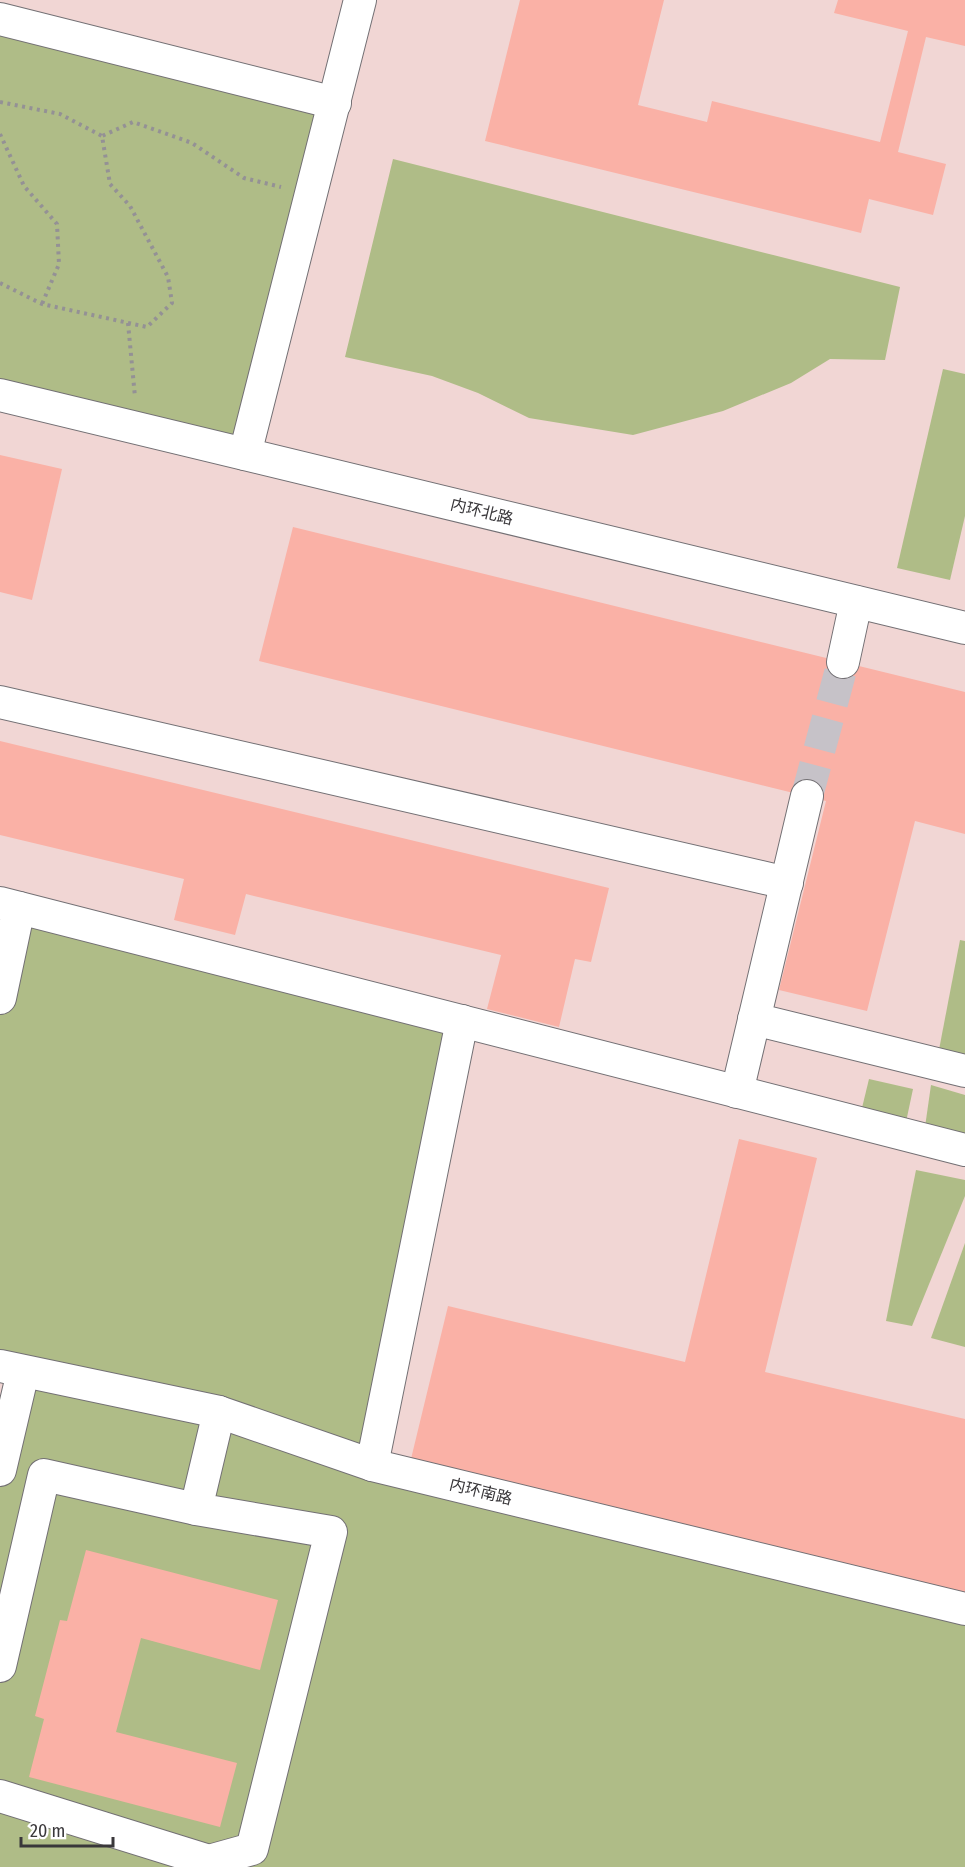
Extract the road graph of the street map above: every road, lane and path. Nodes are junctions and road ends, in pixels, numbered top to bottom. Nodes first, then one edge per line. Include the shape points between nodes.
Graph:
1 (360, 0) edge
2 (0, 19) edge
3 (0, 102) edge
4 (335, 103) junction
5 (0, 134) edge
6 (102, 136) junction
7 (312, 195) junction
8 (0, 283) edge
9 (42, 304) junction
10 (128, 323) junction
11 (0, 395) edge
12 (137, 428) junction
13 (245, 454) junction
14 (856, 602) junction
15 (965, 628) edge
16 (843, 662) tunnel mouth
17 (0, 702) edge
18 (807, 796) tunnel mouth
19 (788, 883) junction
20 (10, 905) edge
21 (0, 998) edge
22 (754, 1019) junction
23 (462, 1021) junction
24 (965, 1071) edge
25 (737, 1092) junction
26 (965, 1150) edge
27 (11, 1369) edge
28 (219, 1412) junction
29 (372, 1465) junction
30 (0, 1470) edge
31 (196, 1509) junction
32 (965, 1609) edge
33 (1, 1656) edge
34 (0, 1796) edge

1 - 4 lane
2 - 4 lane
3 - 6 path via 60,114
4 - 7 lane
5 - 9 path via 24,186 57,224 59,264
6 - 7 path via 133,122 192,143 244,178
6 - 10 path via 110,184 130,206 168,277 172,303 147,327
7 - 13 lane
8 - 9 path
9 - 10 path
10 - 12 path
11 - 12 lane, 内环北路
12 - 13 lane, 内环北路
13 - 14 lane, 内环北路
14 - 15 lane, 内环北路
14 - 16 lane
17 - 19 lane
18 - 19 lane
19 - 22 lane
20 - 21 lane
20 - 23 lane
22 - 24 lane
22 - 25 lane
23 - 25 lane
23 - 29 lane
25 - 26 lane
27 - 28 lane, 内环南路
27 - 30 lane
28 - 29 lane, 内环南路
28 - 31 lane
29 - 32 lane, 内环南路
31 - 33 lane via 44,1475
31 - 34 lane via 331,1532 252,1849 209,1861

